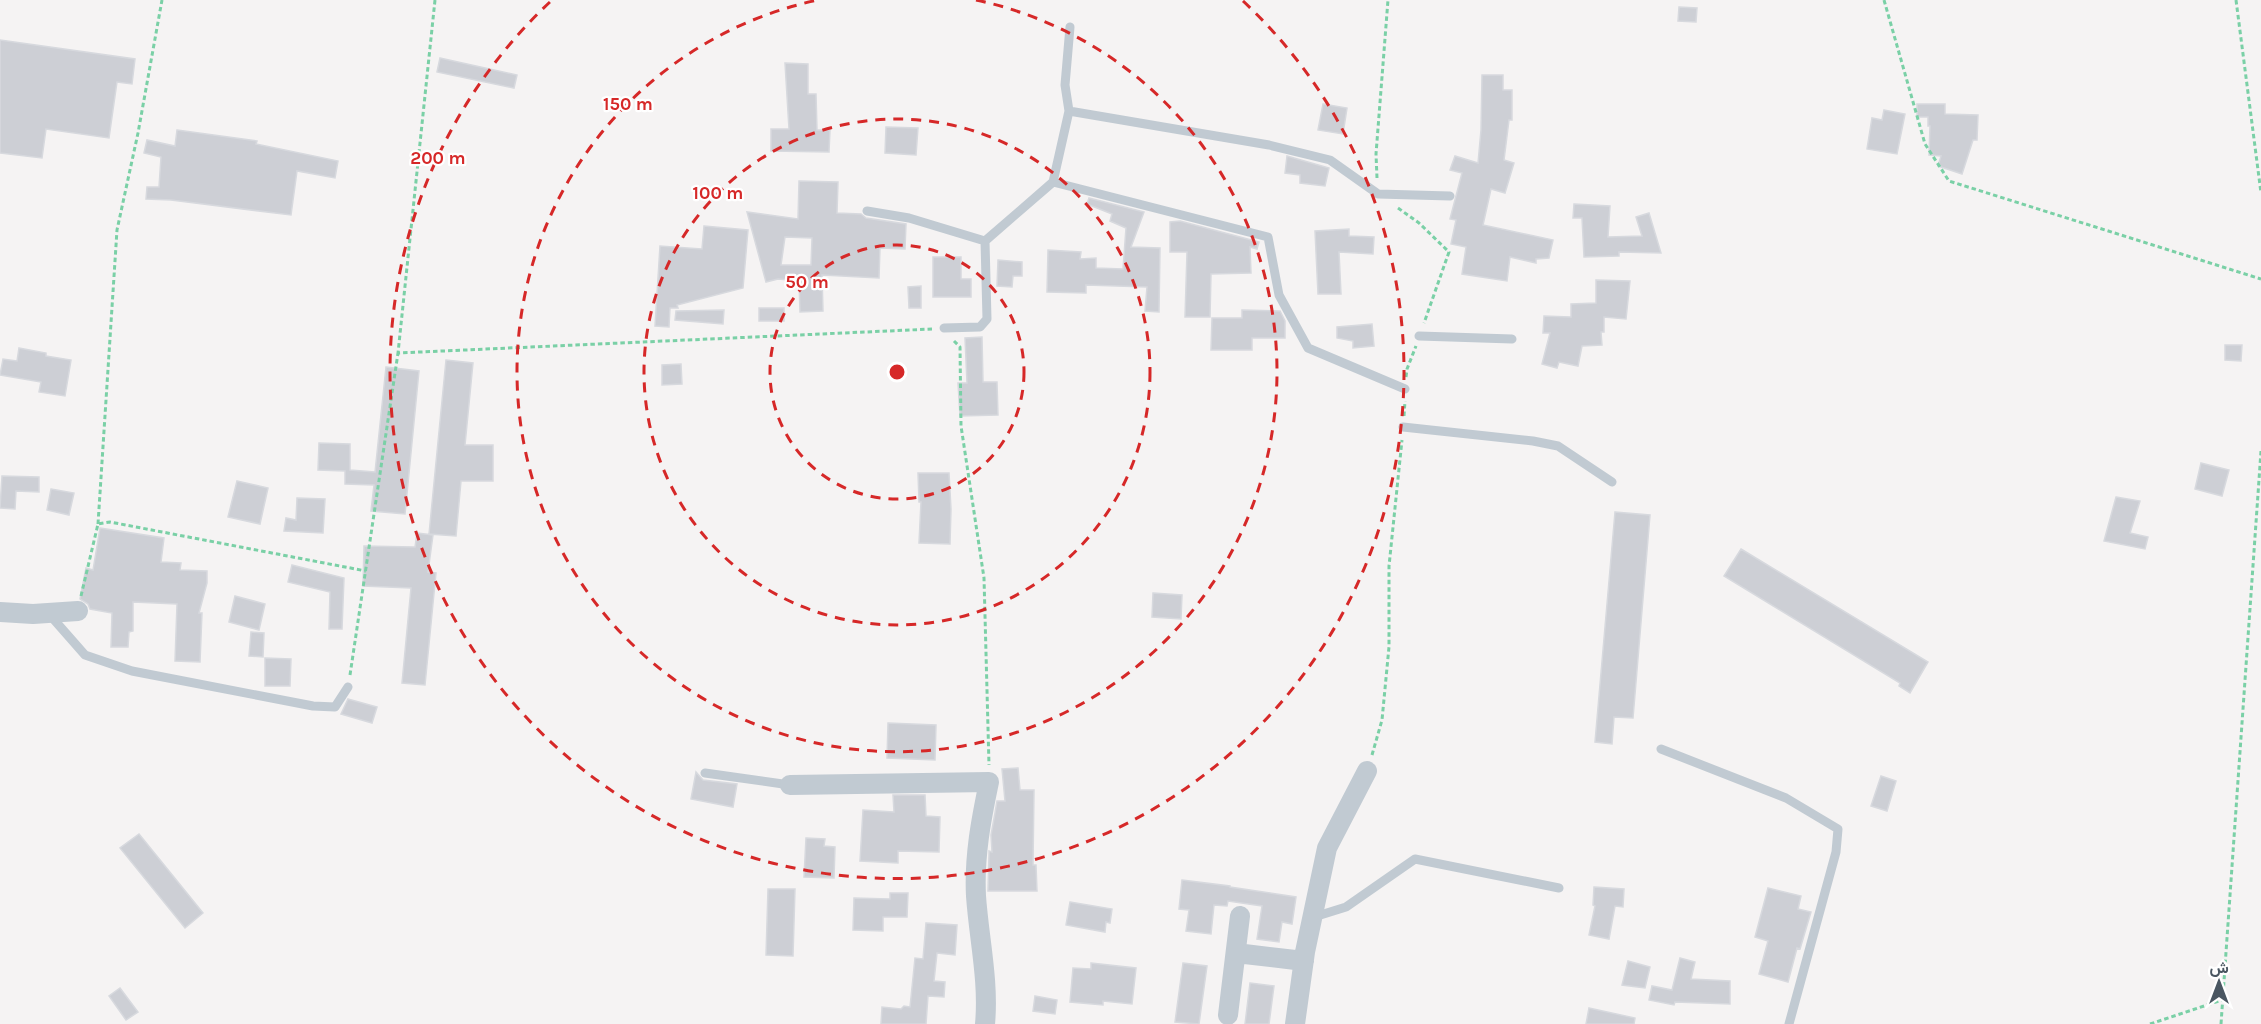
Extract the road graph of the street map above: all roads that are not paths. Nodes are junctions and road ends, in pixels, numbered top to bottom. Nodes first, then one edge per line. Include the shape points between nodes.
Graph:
1 (1070, 27) dead end
2 (1069, 111) junction
3 (1053, 182) junction
4 (1450, 196) dead end
5 (867, 211) dead end
6 (985, 241) junction
7 (944, 328) road end
8 (1419, 336) dead end
9 (1512, 339) dead end
10 (1406, 389) dead end
11 (1403, 427) dead end
12 (1612, 482) dead end
13 (78, 611) road end
14 (0, 612) edge
15 (48, 613) junction
16 (348, 687) road end
17 (1661, 750) dead end
18 (1367, 771) dead end
19 (705, 773) dead end
20 (790, 785) joint
21 (1559, 888) dead end
22 (1240, 916) dead end
23 (1312, 917) junction
24 (1236, 953) junction
25 (1304, 961) junction
26 (1228, 1015) dead end
27 (985, 1024) edge
28 (1295, 1024) edge
29 (1789, 1024) edge

1 - 2 lane via 1065,85
2 - 3 lane
2 - 4 lane via 1329,160 1378,194
3 - 6 lane
3 - 10 lane via 1268,237 1279,295 1308,348
5 - 6 lane via 909,218
6 - 7 lane via 987,320 980,327
8 - 9 lane
11 - 12 lane via 1558,446
13 - 15 street
14 - 15 street
15 - 16 lane via 85,655 132,670 313,706 335,707
17 - 29 lane via 1786,798 1838,829 1836,852
18 - 23 street via 1327,848
19 - 20 lane
20 - 27 street via 989,782 975,861 987,998
21 - 23 lane via 1414,859 1347,908
22 - 24 street
23 - 25 street
24 - 25 street
24 - 26 street
25 - 28 street

